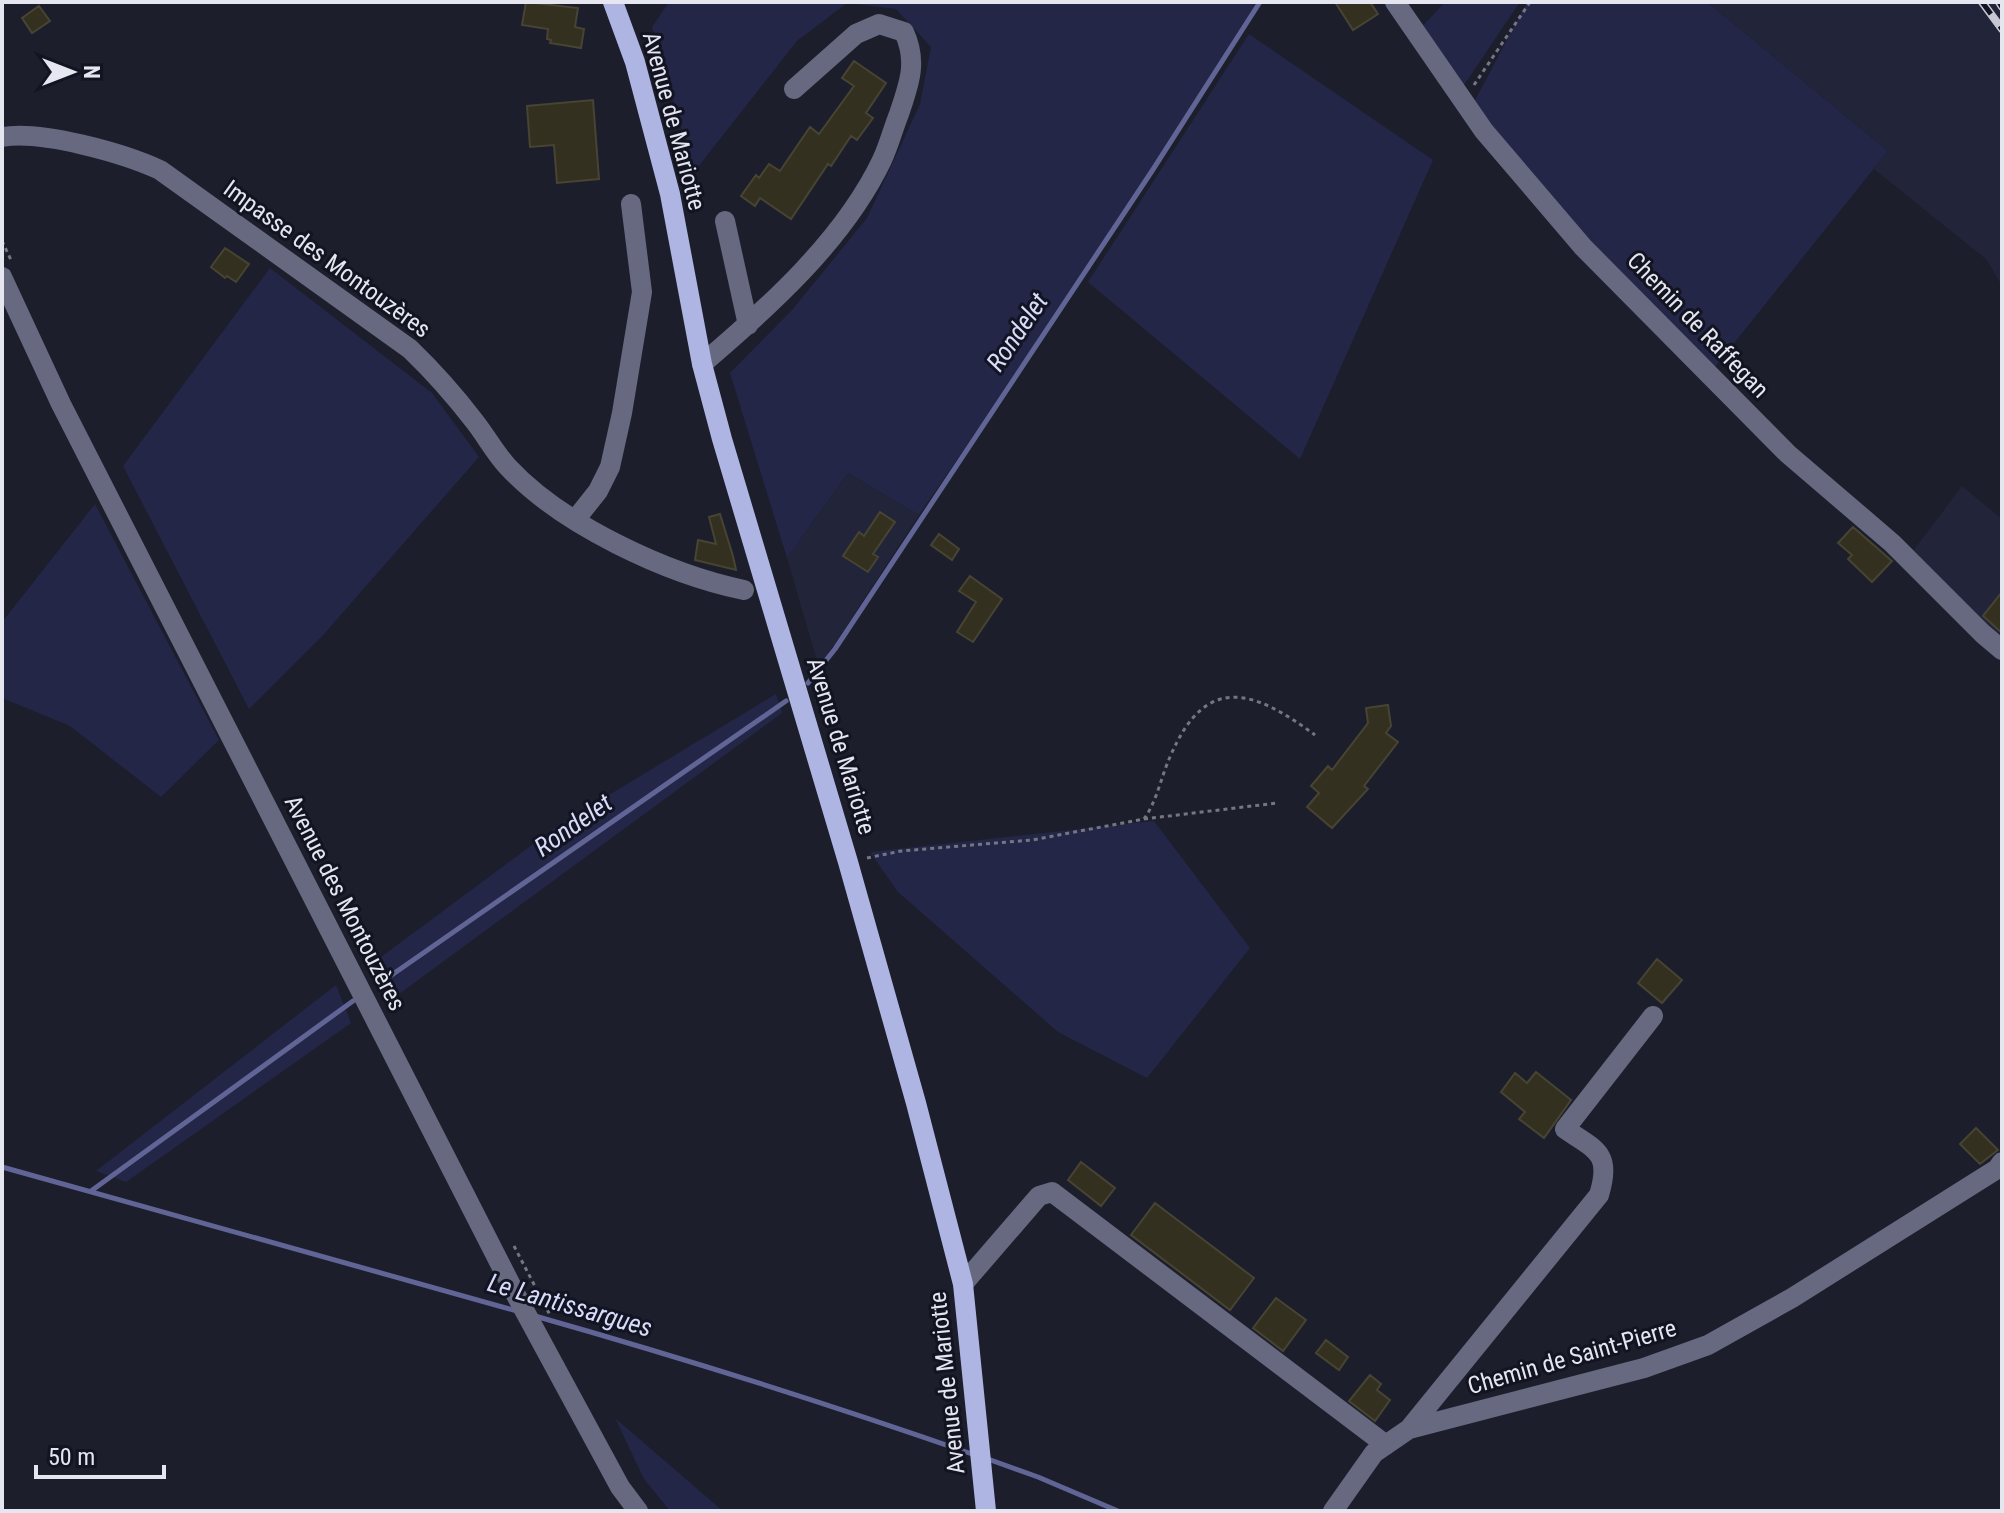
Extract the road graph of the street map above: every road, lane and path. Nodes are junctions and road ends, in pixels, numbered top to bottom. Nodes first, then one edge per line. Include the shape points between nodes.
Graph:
1 (613, 2) edge
2 (1395, 2) edge
3 (1530, 2) edge
4 (794, 89) dead end
5 (1463, 101) junction
6 (2, 137) edge
7 (631, 204) dead end
8 (725, 221) dead end
9 (2, 277) edge
10 (2, 286) edge
11 (17, 312) junction
12 (748, 325) junction
13 (702, 364) junction
14 (575, 520) junction
15 (744, 590) dead end
16 (2002, 650) edge
17 (1315, 735) dead end
18 (1277, 803) dead end
19 (1144, 819) junction
20 (848, 862) junction
21 (1653, 1016) dead end
22 (2002, 1162) edge
23 (963, 1284) junction
24 (538, 1292) dead end
25 (547, 1332) junction
26 (1409, 1429) junction
27 (1386, 1445) junction
28 (638, 1511) edge
29 (986, 1511) edge
30 (1333, 1511) edge

1 - 13 main road, Avenue de Mariotte via 635,62 670,194
2 - 5 street, Chemin de Raffegan
3 - 5 path
4 - 12 street via 856,34 879,24 904,32 912,48 911,73 883,159 807,267
5 - 16 street, Chemin de Raffegan via 1583,247 1788,454 1892,543
6 - 14 street, Impasse des Montouzères via 42,137 136,159 160,170 410,349 443,381 507,466
7 - 14 street via 642,292 622,413 610,467
8 - 12 street
9 - 11 street, Avenue des Montouzères
10 - 11 street, Avenue des Montouzères
11 - 25 street, Avenue des Montouzères via 516,1295
12 - 13 street
13 - 20 main road, Avenue de Mariotte
14 - 15 street, Impasse des Montouzères via 636,554
17 - 19 path via 1255,698 1223,698 1206,705 1188,721
18 - 19 path
19 - 20 path via 1032,840 901,851
20 - 23 main road, Avenue de Mariotte
21 - 26 street via 1565,1129 1599,1153 1606,1174 1599,1195
22 - 26 street, Chemin de Saint-Pierre via 1792,1298 1708,1345 1644,1368
23 - 27 street via 1039,1196 1052,1192
23 - 29 main road, Avenue de Mariotte
24 - 25 path
25 - 28 street, Avenue des Montouzères via 620,1487
26 - 27 street, Chemin de Saint-Pierre
27 - 30 street, Chemin de Saint-Pierre via 1374,1453

